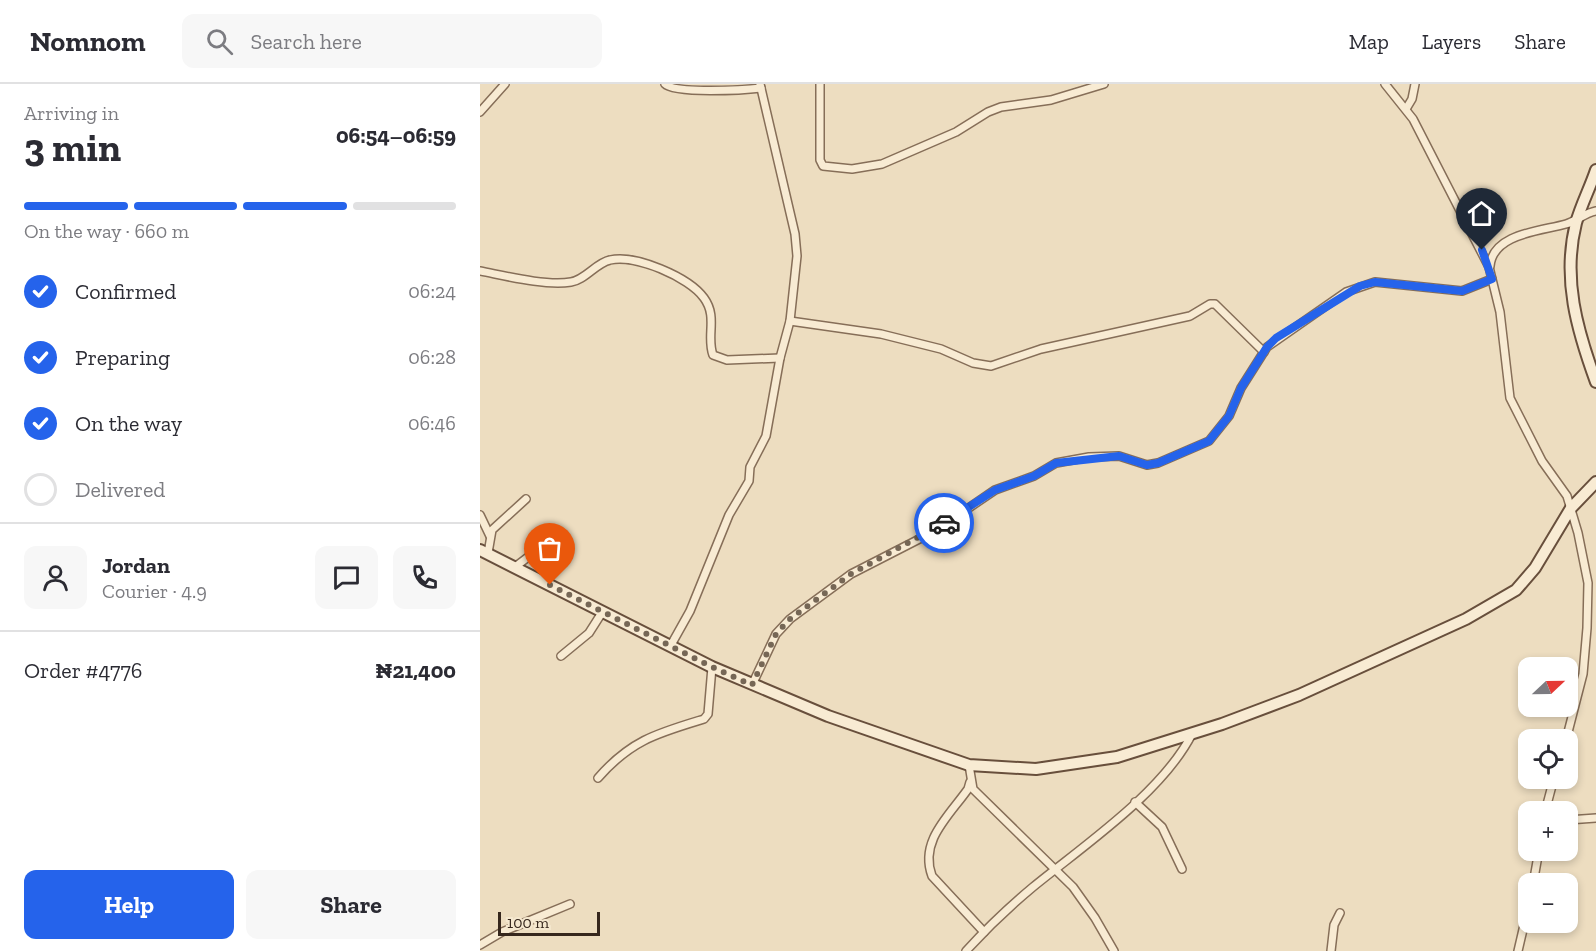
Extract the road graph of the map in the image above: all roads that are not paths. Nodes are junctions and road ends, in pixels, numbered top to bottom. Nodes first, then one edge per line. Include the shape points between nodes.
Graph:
1 (505, 84) edge
2 (665, 84) edge
3 (820, 84) edge
4 (1104, 84) edge
5 (1385, 84) edge
6 (1415, 84) edge
7 (760, 86) edge
8 (1406, 109) junction
9 (480, 112) edge
10 (1596, 170) edge
11 (1596, 211) edge
12 (1577, 220) junction
13 (1490, 267) junction
14 (480, 271) edge
15 (1492, 279) junction
16 (790, 321) junction
17 (1264, 352) junction
18 (780, 358) junction
19 (1596, 382) edge
20 (1596, 482) edge
21 (1592, 491) edge
22 (526, 499) dead end
23 (1571, 508) junction
24 (480, 515) edge
25 (557, 535) dead end
26 (490, 536) junction
27 (484, 551) edge
28 (515, 567) junction
29 (603, 611) junction
30 (671, 645) junction
31 (561, 656) dead end
32 (712, 667) junction
33 (752, 685) junction
34 (1569, 729) edge
35 (1192, 734) junction
36 (969, 765) junction
37 (598, 778) dead end
38 (970, 782) junction
39 (1135, 802) junction
40 (1596, 818) edge
41 (1578, 819) edge
42 (1182, 869) dead end
43 (1056, 870) junction
44 (570, 904) dead end
45 (1340, 913) dead end
46 (984, 932) junction
47 (1522, 933) edge
48 (480, 945) edge
49 (966, 951) edge
50 (1114, 951) edge
51 (1331, 951) edge
52 (1518, 951) edge

1 - 9 street
2 - 7 street via 674,89 714,91
3 - 4 street via 820,160 823,166 835,169 882,164 956,132 1001,107 1052,100
5 - 8 street
6 - 8 street
7 - 16 street via 795,234 797,256
8 - 13 street
10 - 12 main road
11 - 12 street
12 - 13 street via 1505,243 1493,252
12 - 19 main road via 1570,265 1572,298
13 - 15 street
14 - 18 street via 572,282 608,260 628,258 681,278 705,298 713,319 713,355 727,360
15 - 17 street via 1462,291 1375,282 1360,286 1276,338
15 - 23 street via 1510,398 1523,429
16 - 17 street via 880,334 991,366 1041,349 1190,316 1215,304
16 - 18 street
17 - 33 street via 1229,416 1209,441 1147,465 1119,456 1056,463 995,490 934,531 851,574 790,619 776,634
18 - 30 street via 766,436 750,467 749,482 729,515 690,611
20 - 21 main road
21 - 23 main road
22 - 26 street via 496,525
23 - 34 street via 1588,584 1588,602 1583,674
23 - 35 main road via 1535,567 1516,590 1496,604 1299,695
24 - 26 street
25 - 28 street
26 - 27 street
27 - 28 main road
28 - 29 main road
29 - 30 main road
29 - 31 street via 589,633
30 - 32 main road
32 - 33 main road
32 - 37 street via 708,714 704,719 646,737
33 - 36 main road
35 - 36 main road via 1117,757 1081,763 1036,769
35 - 39 street via 1184,749
36 - 38 street
38 - 43 street via 980,797
38 - 46 street via 937,830 928,865 932,876
39 - 42 street via 1162,827
39 - 43 street
40 - 41 street
43 - 46 street
43 - 50 street via 1073,887
44 - 48 street
45 - 51 street via 1334,925
46 - 49 street
47 - 52 street

